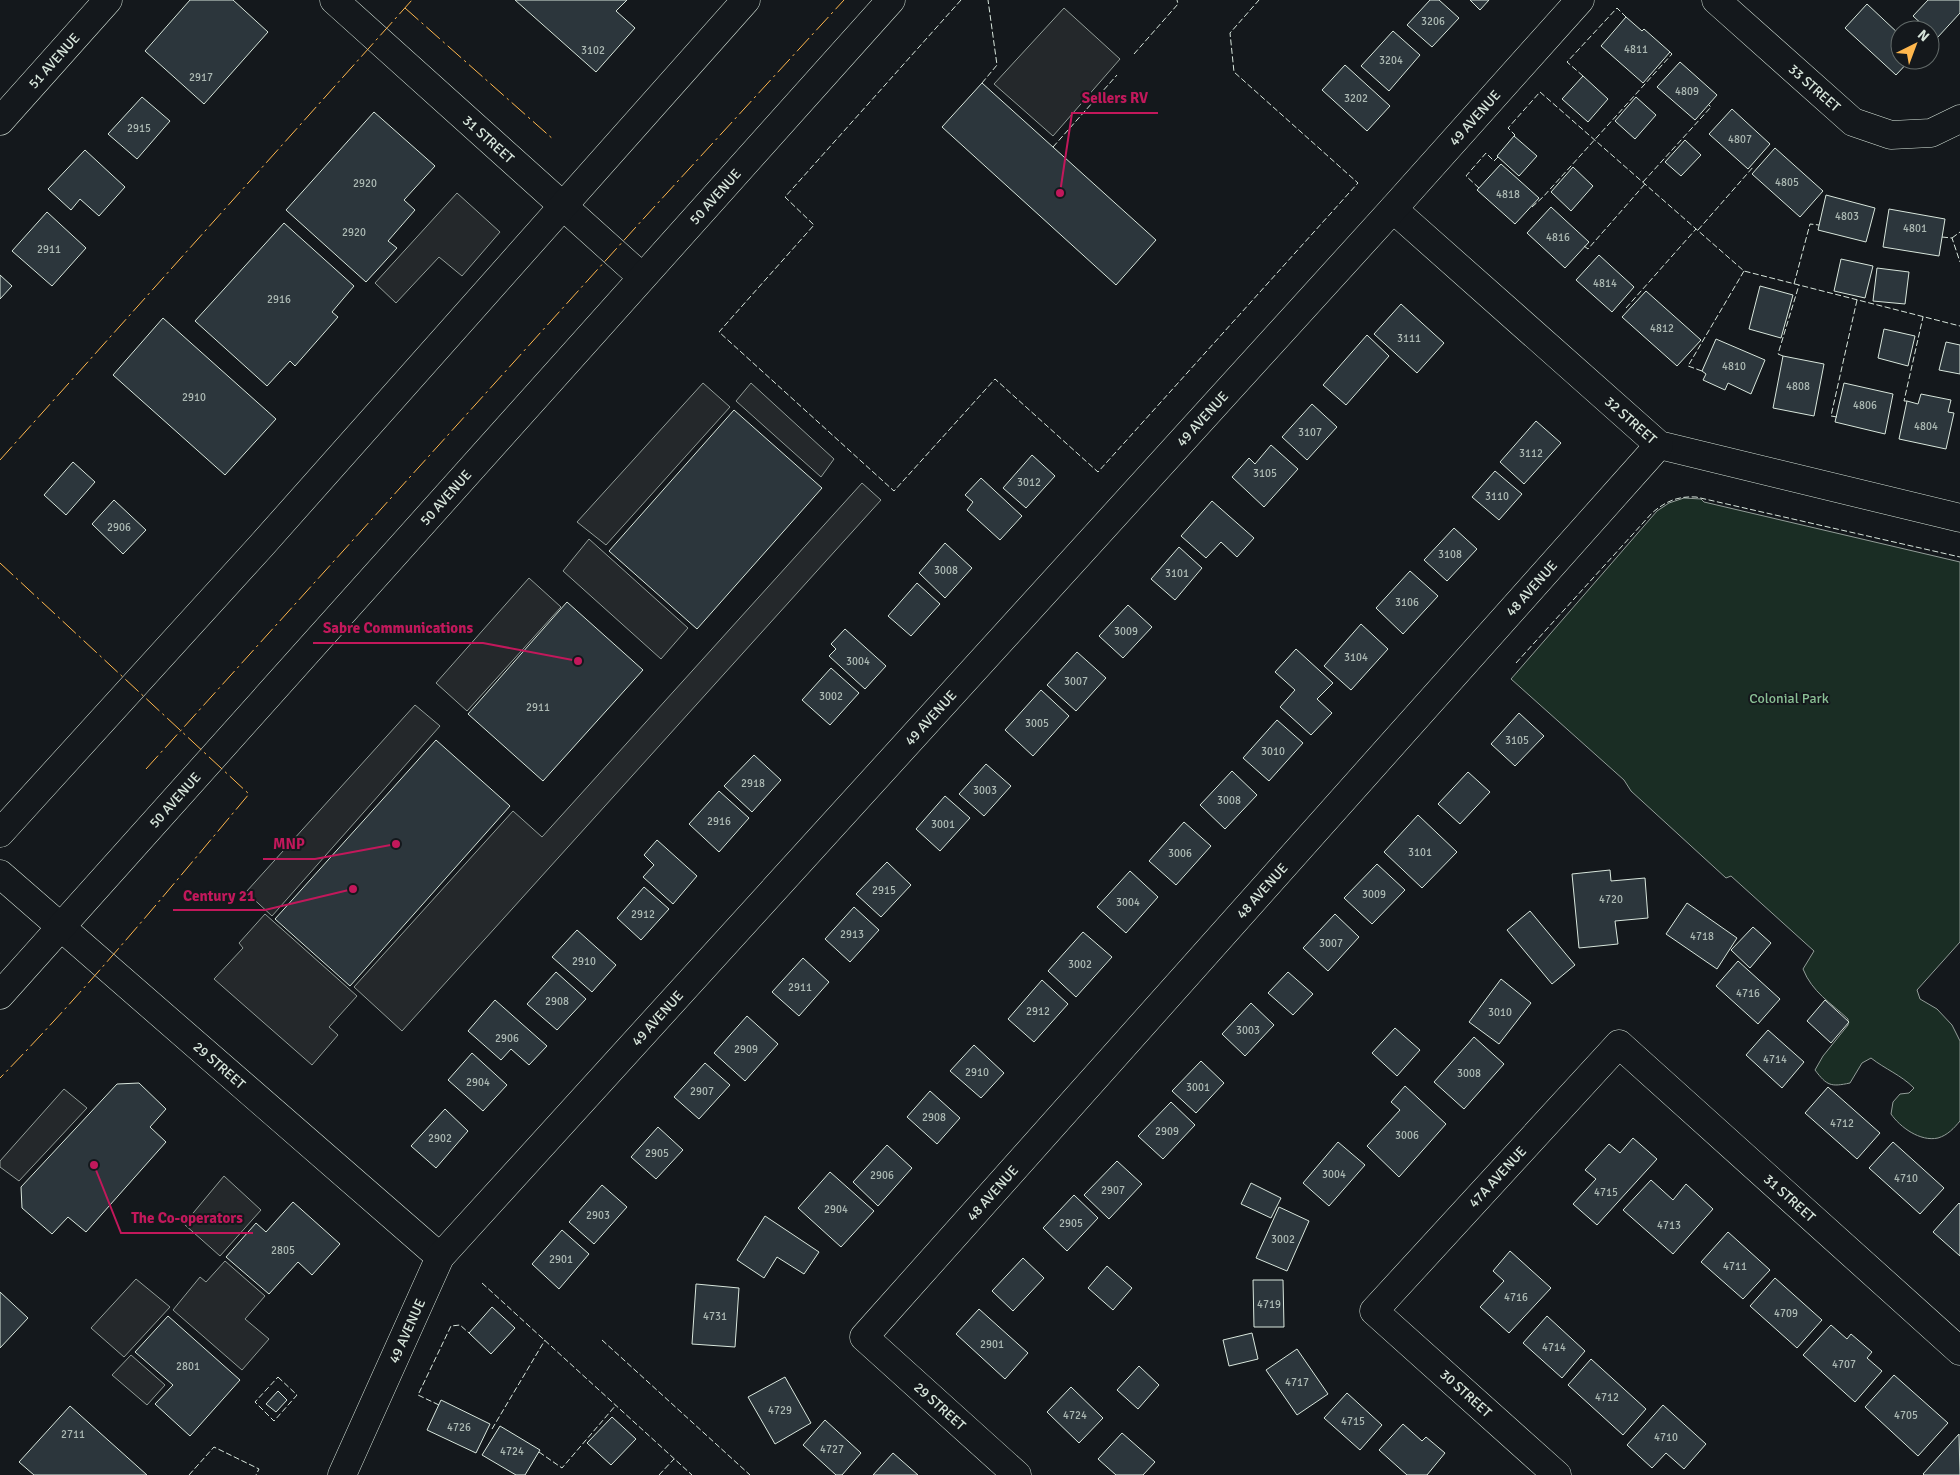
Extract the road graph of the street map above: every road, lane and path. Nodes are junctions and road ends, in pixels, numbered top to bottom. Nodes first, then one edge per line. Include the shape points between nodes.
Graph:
1 (108, 0) edge
2 (334, 0) edge
3 (746, 0) edge
4 (891, 0) edge
5 (1580, 0) edge
6 (1716, 0) edge
7 (1960, 119) edge
8 (0, 121) edge
9 (564, 205) junction
10 (1393, 209) junction
11 (642, 277) junction
12 (1659, 445) junction
13 (1960, 518) edge
14 (0, 833) edge
15 (0, 874) edge
16 (61, 929) junction
17 (0, 995) edge
18 (1619, 1044) joint
19 (440, 1257) junction
20 (1374, 1311) joint
21 (864, 1337) joint
22 (1960, 1351) edge
23 (348, 1473) edge
24 (1017, 1475) edge
25 (1557, 1475) edge

1 - 8 street, 51 AVENUE
2 - 9 street, 31 STREET
3 - 9 street
4 - 11 street, 50 AVENUE
5 - 10 street, 49 AVENUE
6 - 7 street, 33 STREET via 1853,122 1890,135 1931,133
9 - 11 street, 31 STREET
9 - 14 street
10 - 12 street, 32 STREET
10 - 19 street, 49 AVENUE
11 - 16 street, 50 AVENUE
12 - 13 street, 32 STREET
12 - 21 street, 48 AVENUE
15 - 16 street, 29 STREET
16 - 17 street, 50 AVENUE
16 - 19 street, 29 STREET
18 - 20 street, 47A AVENUE
18 - 22 street, 31 STREET
19 - 23 street, 49 AVENUE
20 - 25 street, 30 STREET
21 - 24 street, 29 STREET

